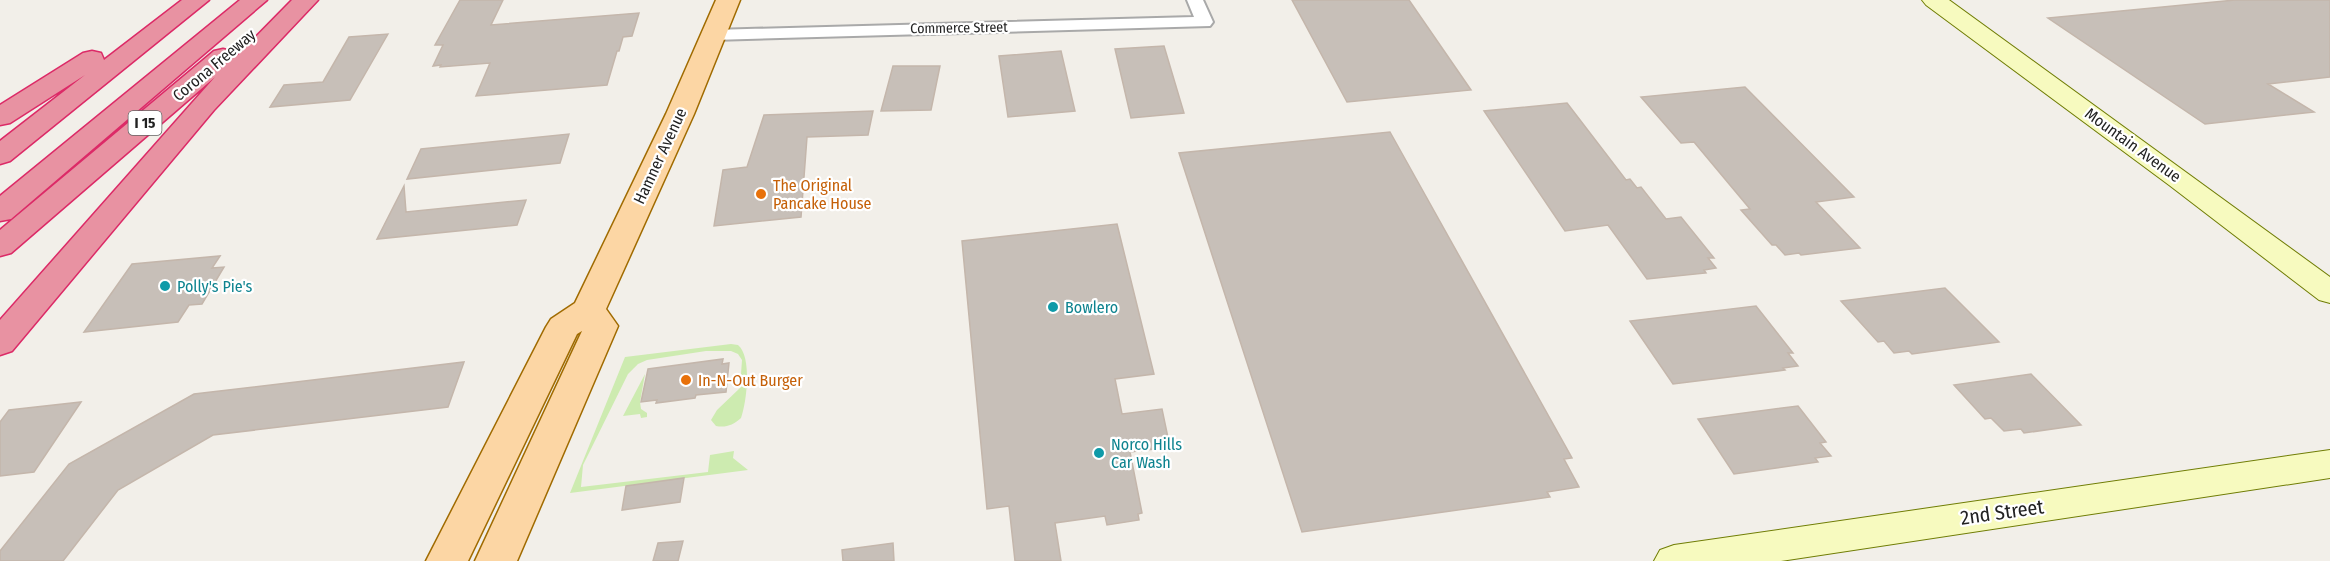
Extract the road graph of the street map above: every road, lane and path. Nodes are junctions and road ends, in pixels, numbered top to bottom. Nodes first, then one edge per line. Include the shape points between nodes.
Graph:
1 (230, 0) edge
2 (255, 0) edge
3 (290, 0) edge
4 (306, 0) edge
5 (728, 0) edge
6 (1195, 0) edge
7 (1934, 0) edge
8 (187, 8) edge
9 (713, 35) junction
10 (0, 117) edge
11 (0, 154) edge
12 (0, 187) edge
13 (0, 212) edge
14 (0, 246) edge
15 (2330, 293) edge
16 (589, 310) junction
17 (0, 343) edge
18 (2330, 464) edge
19 (447, 561) edge
20 (496, 561) edge
21 (1674, 561) edge

1 - 12 highway
2 - 13 highway
3 - 14 highway, Corona Freeway / I 15
4 - 17 highway via 204,104
5 - 9 main road, Hamner Avenue
6 - 9 street, Commerce Street via 1204,22
7 - 15 main road, Mountain Avenue
8 - 10 highway via 104,51
8 - 11 highway
9 - 16 main road, Hamner Avenue
16 - 19 main road via 563,327
16 - 20 main road via 601,326
18 - 21 main road, 2nd Street

